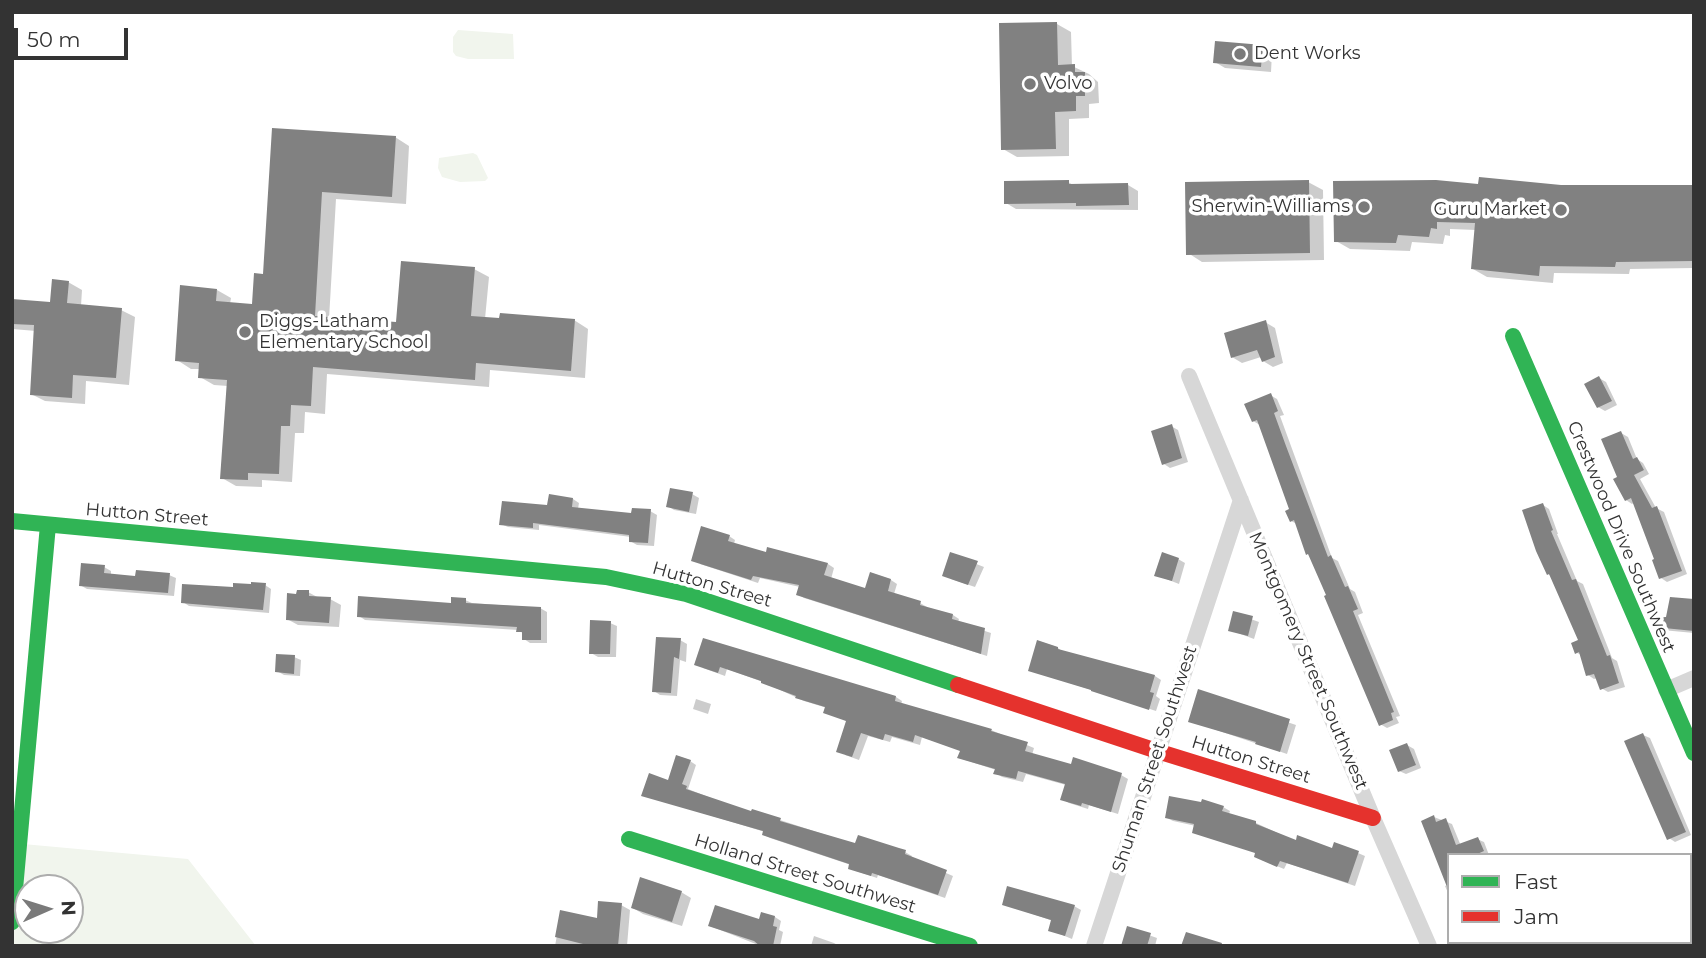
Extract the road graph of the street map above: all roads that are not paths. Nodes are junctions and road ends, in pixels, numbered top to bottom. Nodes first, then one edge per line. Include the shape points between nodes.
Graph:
1 (1513, 336) dead end
2 (1189, 376) dead end
3 (1241, 500) junction
4 (12, 521) edge
5 (48, 525) junction
6 (1694, 678) edge
7 (1666, 690) junction
8 (1157, 751) junction
9 (1694, 753) edge
10 (1373, 818) junction
11 (629, 839) dead end
12 (12, 922) edge
13 (970, 946) edge
14 (1094, 946) edge
15 (1429, 946) edge

1 - 7 street, Crestwood Drive Southwest
2 - 3 street, Montgomery Street Southwest
3 - 8 street, Shuman Street Southwest
3 - 10 street, Montgomery Street Southwest
4 - 5 street, Hutton Street
5 - 8 street, Hutton Street via 606,577 686,594
5 - 12 street
6 - 7 street
7 - 9 street, Crestwood Drive Southwest
8 - 10 street, Hutton Street
8 - 14 street, Shuman Street Southwest
10 - 15 street, Montgomery Street Southwest
11 - 13 street, Holland Street Southwest

